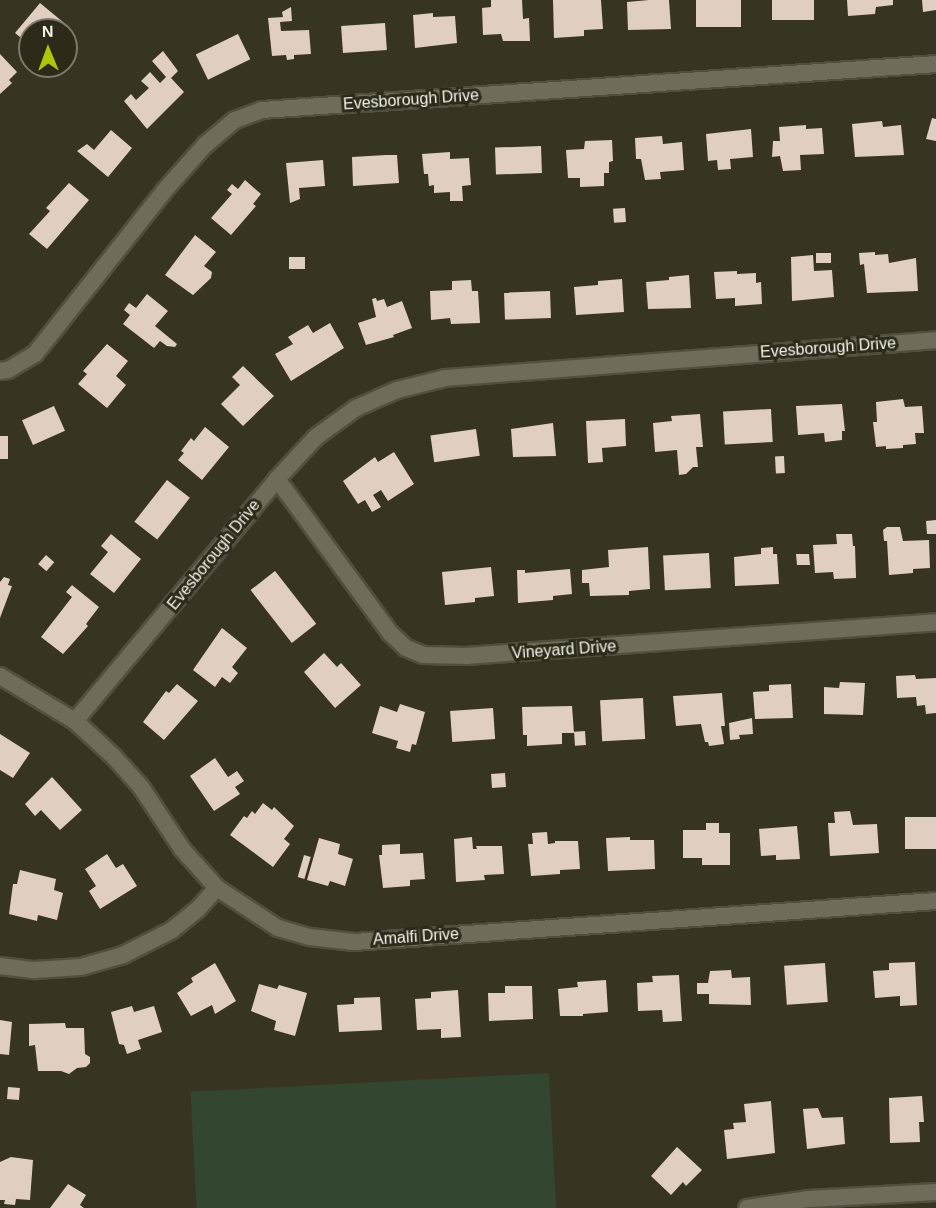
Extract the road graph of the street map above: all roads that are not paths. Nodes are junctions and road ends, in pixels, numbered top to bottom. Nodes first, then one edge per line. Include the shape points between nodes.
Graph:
1 (936, 64) edge
2 (936, 340) edge
3 (0, 371) edge
4 (277, 479) junction
5 (936, 622) edge
6 (0, 676) edge
7 (75, 721) junction
8 (217, 888) junction
9 (936, 901) edge
10 (0, 966) edge
11 (936, 1192) edge
12 (747, 1208) edge

1 - 3 street, Evesborough Drive via 262,110 235,120 205,145 35,354
2 - 4 street, Evesborough Drive via 445,378 397,390 356,408 315,437
4 - 5 street, Vineyard Drive via 390,633 406,648 423,655 467,656
4 - 7 street, Evesborough Drive
6 - 7 street, Amalfi Drive
7 - 8 street, Amalfi Drive via 141,787 182,849
8 - 9 street, Amalfi Drive via 278,928 310,937 354,942
8 - 10 street via 172,930 123,955 81,967 35,970
11 - 12 street via 808,1199

